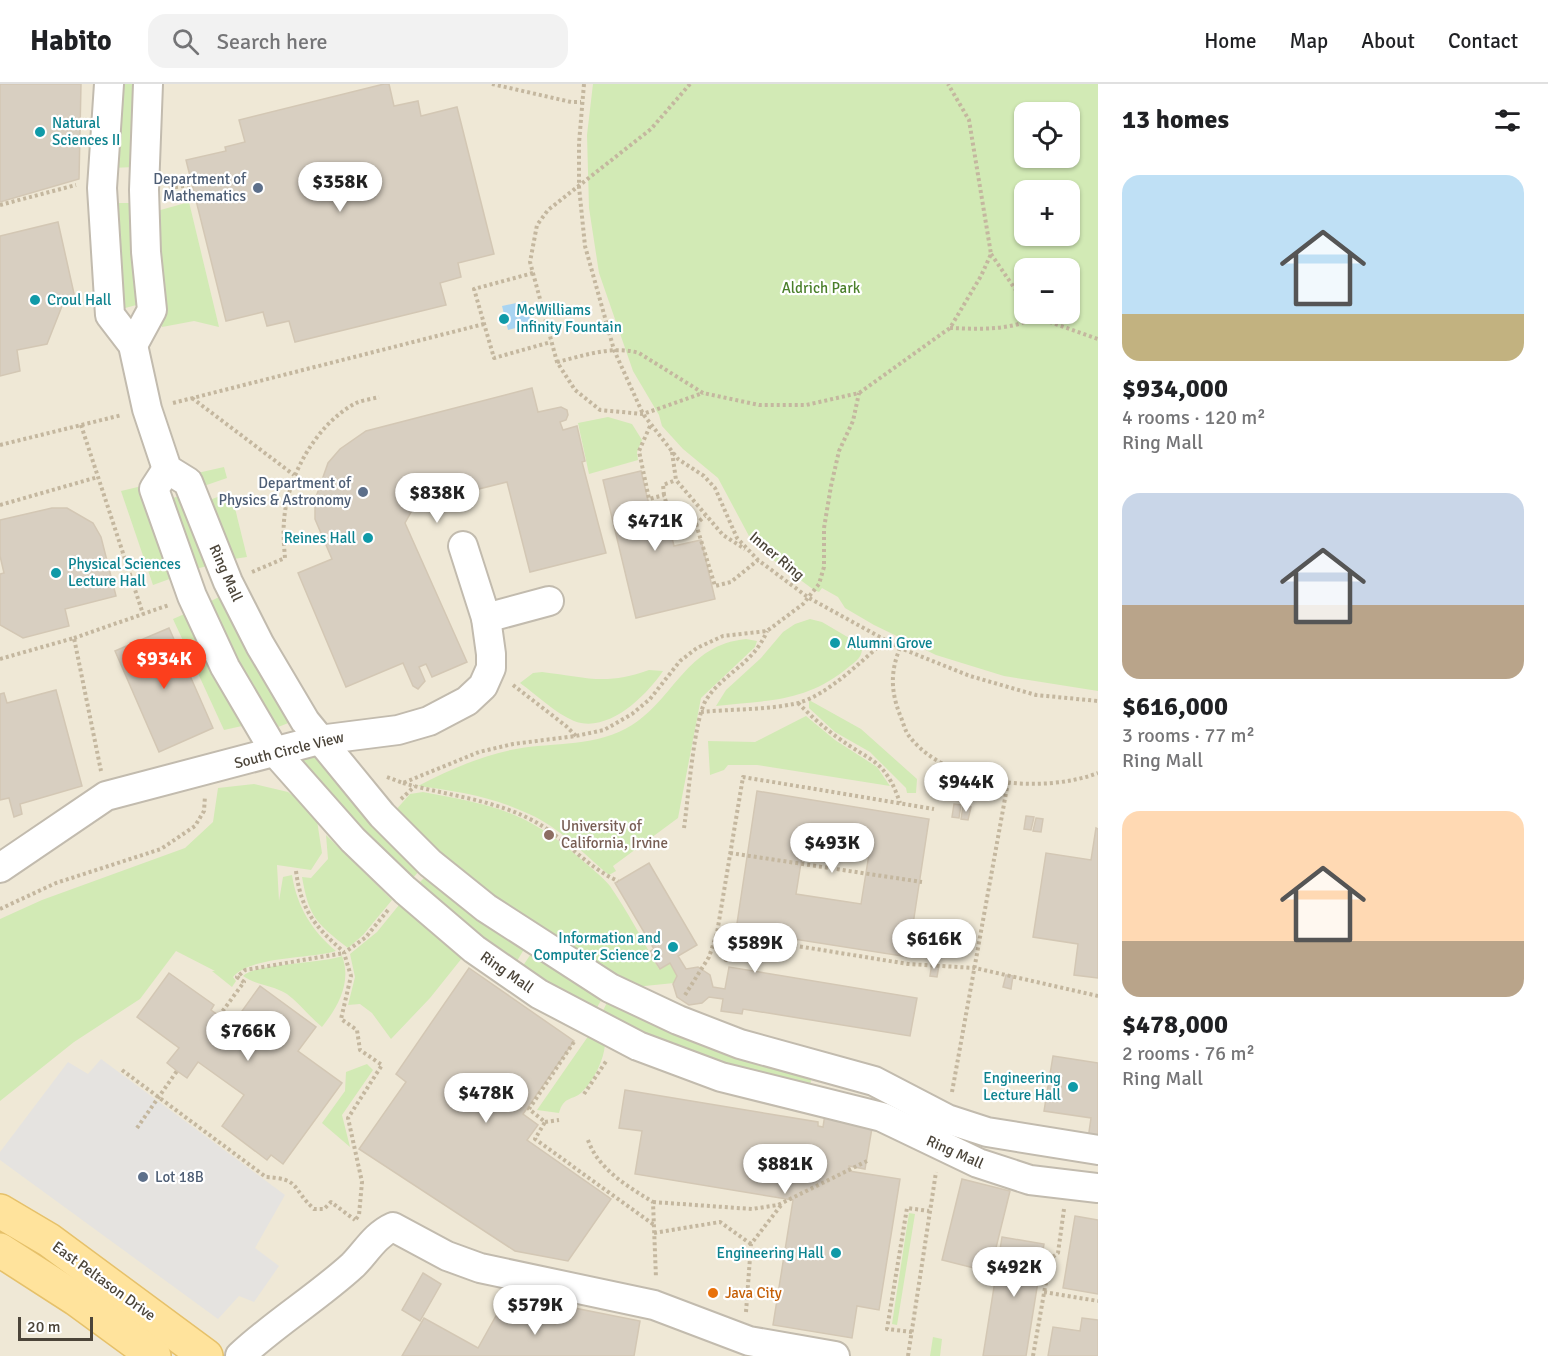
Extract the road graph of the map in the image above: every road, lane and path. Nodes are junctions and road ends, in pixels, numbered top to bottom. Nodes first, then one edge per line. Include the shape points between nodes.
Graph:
1 (109, 84) edge
2 (148, 84) edge
3 (492, 84) edge
4 (584, 84) edge
5 (690, 84) edge
6 (948, 84) edge
7 (581, 102) junction
8 (103, 178) junction
9 (191, 185) dead end
10 (579, 187) junction
11 (177, 188) dead end
12 (0, 205) edge
13 (991, 254) junction
14 (533, 273) junction
15 (1014, 287) edge
16 (484, 324) junction
17 (1022, 324) edge
18 (1059, 324) edge
19 (950, 328) junction
20 (1098, 339) edge
21 (551, 342) junction
22 (133, 345) junction
23 (614, 350) junction
24 (557, 362) junction
25 (703, 393) junction
26 (859, 393) junction
27 (379, 396) dead end
28 (192, 398) junction
29 (147, 409) junction
30 (643, 414) junction
31 (81, 425) junction
32 (650, 425) junction
33 (0, 445) edge
34 (672, 451) junction
35 (167, 469) junction
36 (294, 475) junction
37 (98, 477) junction
38 (676, 480) junction
39 (664, 495) junction
40 (0, 505) edge
41 (705, 516) junction
42 (696, 524) junction
43 (463, 546) dead end
44 (752, 554) junction
45 (285, 558) dead end
46 (758, 560) junction
47 (809, 598) junction
48 (549, 601) dead end
49 (143, 614) dead end
50 (486, 618) junction
51 (767, 631) junction
52 (93, 632) dead end
53 (74, 639) junction
54 (885, 641) junction
55 (900, 648) junction
56 (0, 659) edge
57 (491, 668) junction
58 (1098, 701) edge
59 (798, 703) junction
60 (701, 712) junction
61 (576, 736) junction
62 (319, 740) junction
63 (275, 752) junction
64 (201, 771) junction
65 (1098, 773) edge
66 (383, 776) dead end
67 (1008, 782) junction
68 (403, 783) junction
69 (106, 795) junction
70 (900, 803) junction
71 (934, 809) dead end
72 (684, 828) dead end
73 (730, 853) junction
74 (0, 868) edge
75 (296, 871) dead end
76 (618, 881) dead end
77 (922, 882) dead end
78 (405, 890) junction
79 (0, 909) edge
80 (717, 933) junction
81 (714, 944) junction
82 (790, 945) junction
83 (344, 953) junction
84 (975, 968) junction
85 (693, 981) dead end
86 (1098, 996) edge
87 (219, 1016) dead end
88 (588, 1021) junction
89 (638, 1046) junction
90 (960, 1055) dead end
91 (122, 1070) dead end
92 (177, 1071) dead end
93 (584, 1094) dead end
94 (159, 1097) junction
95 (559, 1120) dead end
96 (545, 1122) junction
97 (137, 1128) dead end
98 (588, 1140) dead end
99 (1098, 1150) edge
100 (867, 1161) dead end
101 (1068, 1185) junction
102 (1098, 1188) edge
103 (784, 1201) junction
104 (653, 1202) junction
105 (0, 1211) edge
106 (355, 1220) junction
107 (654, 1225) junction
108 (350, 1227) dead end
109 (654, 1233) junction
110 (751, 1244) junction
111 (0, 1250) edge
112 (656, 1278) dead end
113 (1044, 1292) junction
114 (1098, 1301) edge
115 (912, 1332) junction
116 (744, 1340) junction
117 (154, 1356) edge
118 (206, 1356) edge
119 (240, 1356) edge
120 (835, 1356) edge
121 (908, 1356) edge
122 (1033, 1356) edge

1 - 8 street
2 - 22 street via 144,190 152,310
3 - 7 path
4 - 7 path, Inner Ring
5 - 10 path via 651,129
6 - 13 path via 969,120
7 - 10 path, Inner Ring
8 - 12 path
8 - 22 street via 110,315
9 - 11 path
10 - 14 path via 548,210 537,225 530,262
10 - 23 path, Inner Ring via 585,246
13 - 15 path
13 - 19 path
14 - 16 path via 474,289
14 - 21 path
16 - 21 path via 495,358
16 - 28 path
17 - 19 path
18 - 20 path
19 - 26 path
21 - 24 path
22 - 29 street
23 - 24 path
23 - 25 path via 639,353
23 - 30 path, Inner Ring
24 - 30 path via 576,390 600,410
25 - 26 path via 759,405 806,405
25 - 30 path
26 - 47 path via 854,421 839,451 831,486 824,528 824,567
27 - 36 path via 357,403 329,423
28 - 29 path
28 - 36 path
29 - 31 path
29 - 35 street
30 - 32 path, Inner Ring
31 - 33 path
31 - 37 path
32 - 34 path, Inner Ring
32 - 39 path via 639,450 650,500
34 - 38 path
34 - 44 path, Inner Ring via 715,488 723,500 728,522
35 - 62 street, Ring Mall via 188,482 233,592 260,645
35 - 63 street, Ring Mall via 154,489 192,596 225,667
36 - 45 path via 284,520
37 - 40 path
37 - 49 path
38 - 39 path via 663,485
38 - 41 path
39 - 42 path via 674,530
41 - 42 path
41 - 44 path via 723,535
42 - 46 path via 715,586 731,582
43 - 50 street
44 - 46 path, Inner Ring
46 - 47 path, Inner Ring
47 - 51 path
47 - 54 path, Inner Ring
48 - 50 street
50 - 57 street
51 - 60 path via 760,647 717,688
51 - 61 path via 723,636 697,648 632,714 604,729
52 - 53 path
53 - 56 path
53 - 69 path
54 - 55 path, Inner Ring
54 - 59 path via 846,674
55 - 58 path, Inner Ring via 970,676 1036,695
55 - 67 path via 892,675 893,698 908,735 941,764
57 - 61 path
57 - 62 street, South Circle View via 483,686 467,701 429,721 398,730
59 - 60 path
59 - 70 path via 839,740 877,762 894,786
60 - 72 path
61 - 68 path via 479,752
62 - 63 street, South Circle View
62 - 99 street, Ring Mall via 382,815 430,863 495,915 610,988 740,1044 874,1081 947,1119 987,1132
63 - 64 street, South Circle View
63 - 78 street, Ring Mall via 353,840
64 - 69 street, South Circle View
64 - 79 path via 204,811 183,836 161,849 56,883
65 - 67 path via 1050,784
66 - 68 path
67 - 84 path
68 - 76 path via 471,798 528,818 565,842 598,872
69 - 74 street, South Circle View
70 - 71 path
70 - 73 path via 743,777
73 - 77 path
73 - 80 path
75 - 83 path via 299,893 312,921
78 - 83 path via 366,936
78 - 88 street, Ring Mall via 474,949 539,994
80 - 81 path
80 - 82 path
81 - 82 path via 726,960
81 - 85 path
82 - 84 path via 908,964
83 - 87 path via 245,970 237,977 244,982
83 - 106 path via 351,976 341,1019 357,1030 360,1050 382,1065 348,1118 362,1182 359,1215
84 - 86 path
84 - 90 path
88 - 89 street, Ring Mall
88 - 96 path via 529,1108
89 - 93 path via 606,1061
89 - 101 street, Ring Mall via 721,1077 882,1117 978,1163 1030,1180
91 - 94 path
92 - 94 path
94 - 97 path
94 - 106 path via 266,1177 286,1178 294,1183 300,1196 314,1209 324,1209 331,1203
95 - 96 path
96 - 107 path via 535,1139
98 - 104 path via 599,1161
100 - 103 path
101 - 102 street, Ring Mall
101 - 113 path via 1058,1252 1050,1259
103 - 104 path via 752,1209
103 - 110 path
104 - 107 path
105 - 118 main road, East Peltason Drive via 49,1240
106 - 108 path
107 - 109 path
109 - 110 path via 720,1222
109 - 112 path
110 - 116 path
111 - 117 main road, East Peltason Drive
113 - 114 path
113 - 122 path
115 - 115 path via 887,1329 907,1208 930,1214
115 - 121 path
116 - 119 street via 654,1305 480,1268 447,1256 393,1227 382,1232 354,1264
116 - 120 street

